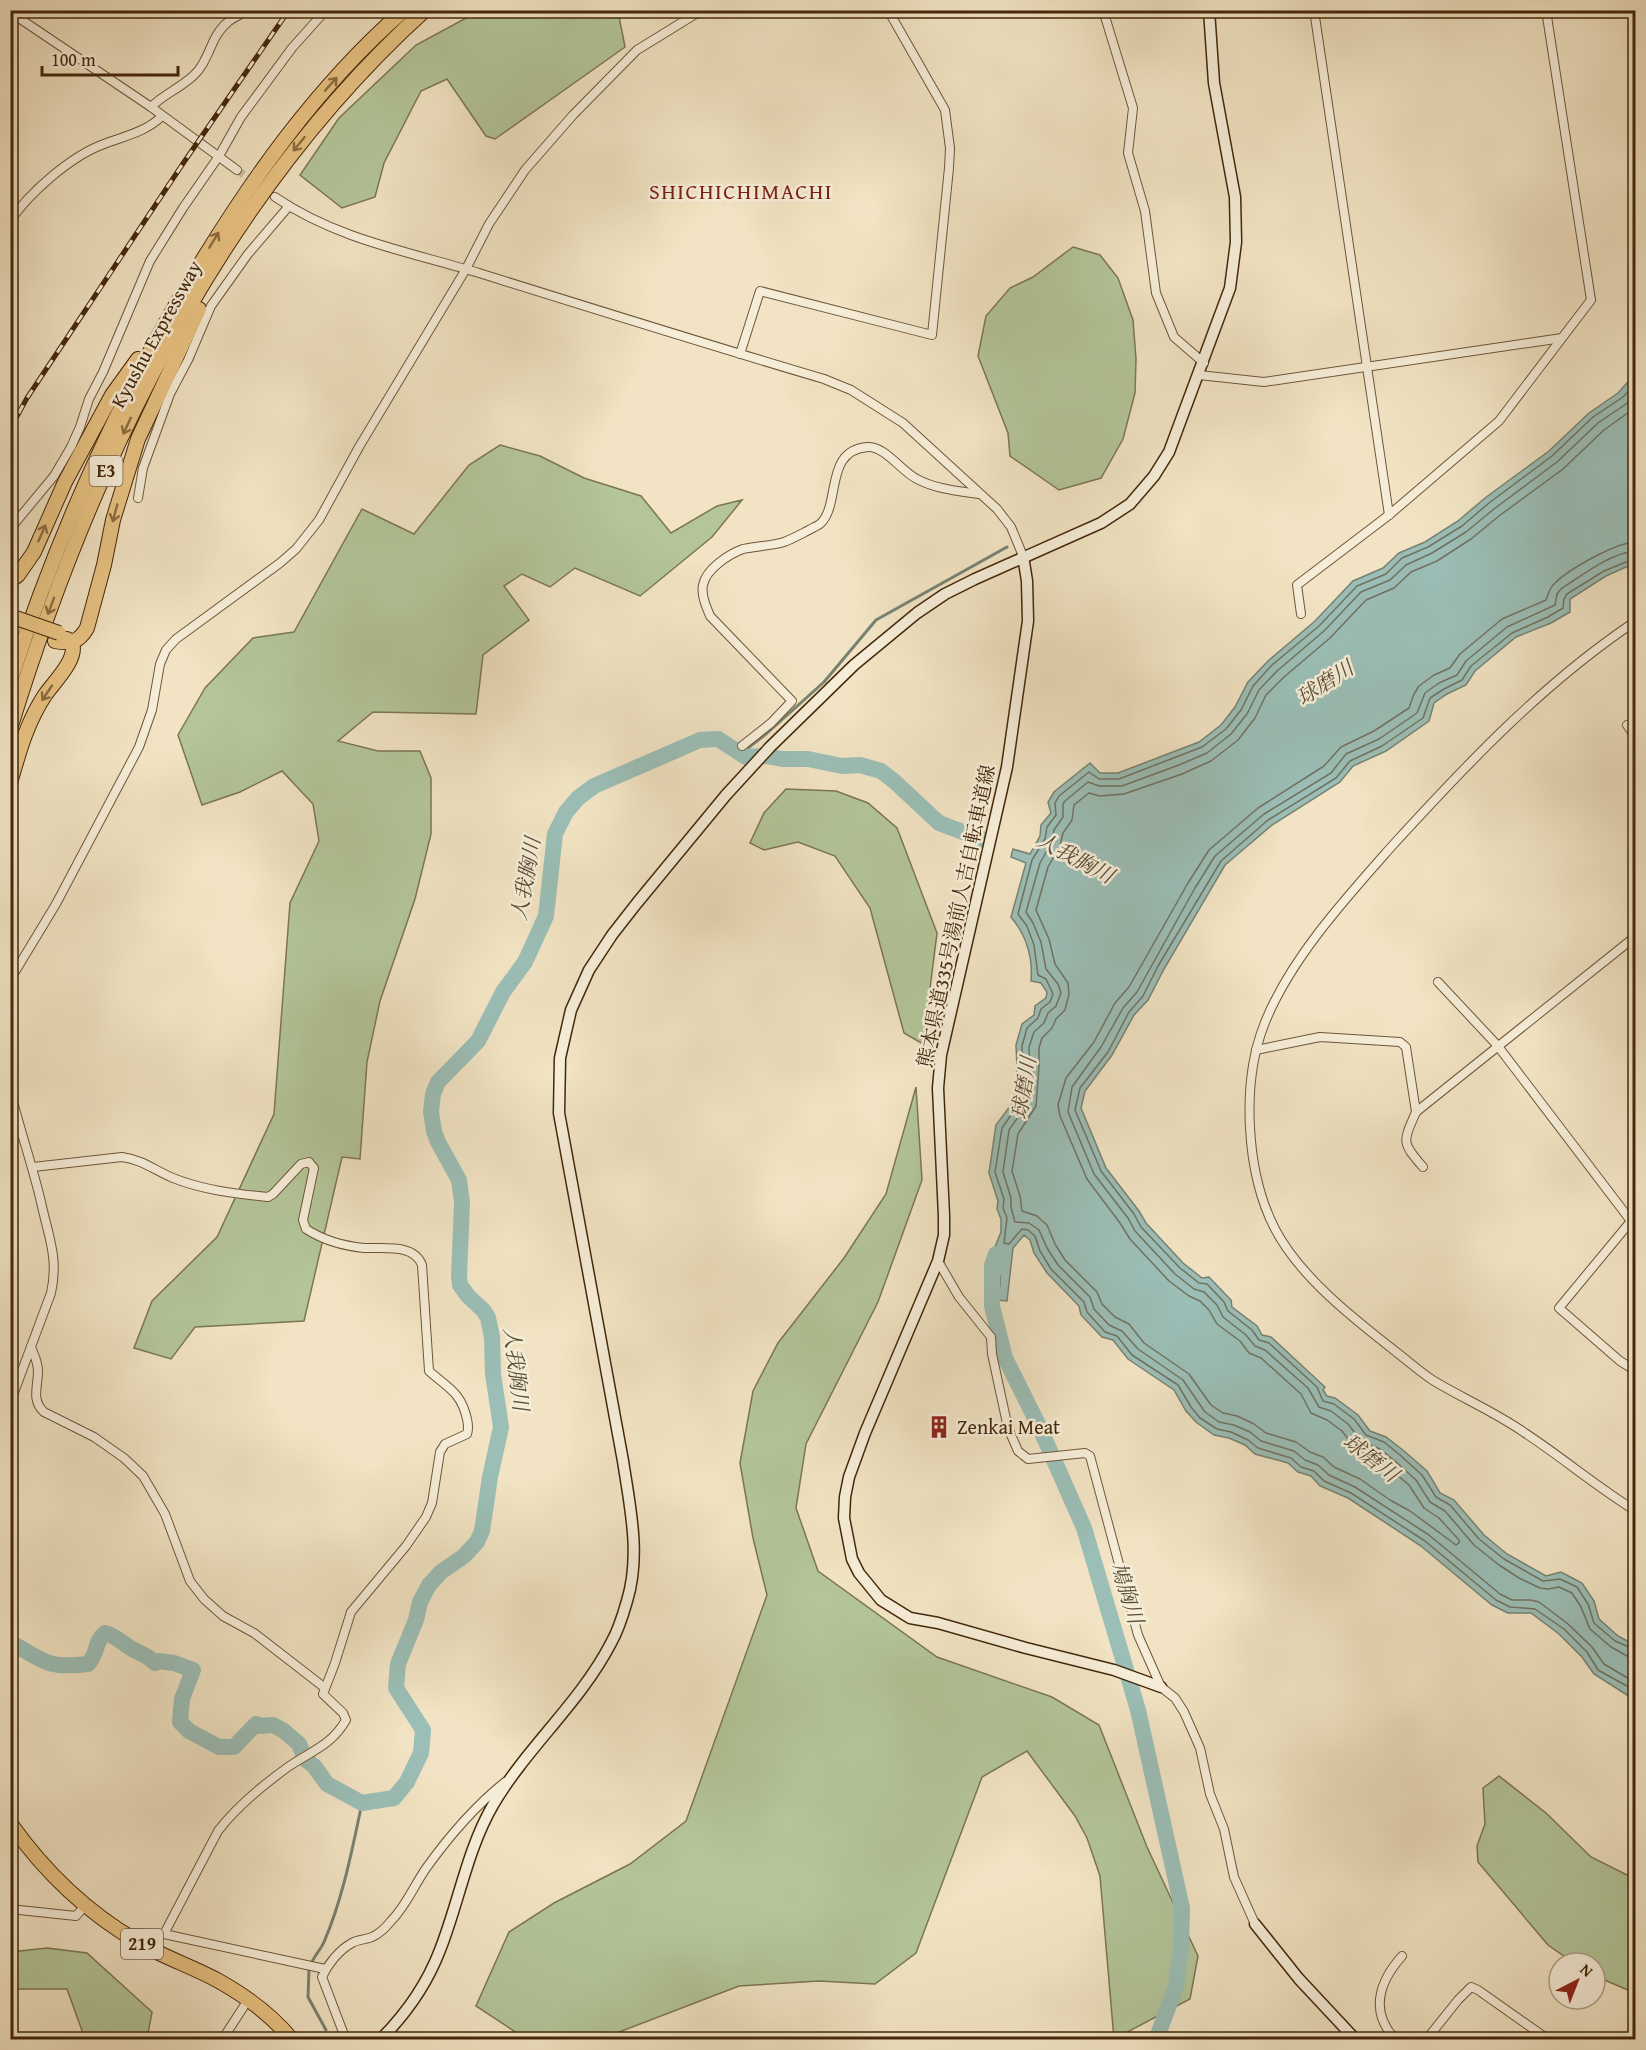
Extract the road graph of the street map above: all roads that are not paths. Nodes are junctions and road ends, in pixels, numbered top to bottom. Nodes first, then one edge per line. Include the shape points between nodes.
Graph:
1 (249, 10) edge
2 (326, 10) edge
3 (404, 10) edge
4 (425, 10) edge
5 (702, 10) edge
6 (888, 10) edge
7 (1103, 10) edge
8 (1209, 10) edge
9 (1314, 10) edge
10 (1546, 10) edge
11 (10, 12) edge
12 (151, 107) junction
13 (162, 116) junction
14 (219, 156) junction
15 (237, 170) tunnel mouth
16 (275, 197) tunnel mouth
17 (289, 206) junction
18 (10, 221) edge
19 (238, 229) junction
20 (466, 269) junction
21 (163, 327) junction
22 (1562, 338) junction
23 (740, 354) junction
24 (1204, 363) junction
25 (1367, 367) junction
26 (1199, 375) junction
27 (981, 494) junction
28 (138, 498) dead end
29 (1389, 515) junction
30 (10, 529) edge
31 (1023, 556) junction
32 (10, 581) edge
33 (1301, 614) dead end
34 (1635, 621) edge
35 (13, 622) edge
36 (72, 643) junction
37 (10, 682) edge
38 (1627, 725) dead end
39 (10, 729) edge
40 (1635, 738) edge
41 (742, 746) dead end
42 (10, 783) edge
43 (1635, 936) edge
44 (10, 980) edge
45 (1438, 982) dead end
46 (1497, 1045) junction
47 (1256, 1050) junction
48 (10, 1090) edge
49 (1416, 1112) junction
50 (33, 1167) junction
51 (1423, 1167) dead end
52 (1633, 1218) edge
53 (938, 1261) junction
54 (31, 1347) junction
55 (1635, 1371) edge
56 (10, 1403) edge
57 (1635, 1511) edge
58 (1161, 1687) junction
59 (325, 1688) junction
60 (511, 1778) junction
61 (10, 1823) edge
62 (85, 1906) junction
63 (10, 1909) edge
64 (1255, 1924) joint
65 (124, 1933) junction
66 (164, 1934) junction
67 (1402, 1956) dead end
68 (325, 1969) junction
69 (248, 2000) junction
70 (222, 2040) edge
71 (292, 2040) edge
72 (346, 2040) edge
73 (380, 2040) edge
74 (1356, 2040) edge
75 (1396, 2040) edge
76 (1426, 2040) edge
77 (1549, 2040) edge

1 - 12 street via 228,21 206,62
2 - 14 street via 240,117
21 -> 3 highway, Kyushu Expressway / E3 via 226,221 276,151 346,67
4 -> 19 highway, Kyushu Expressway / E3 via 357,75 321,117
5 - 20 street via 637,50 551,139 513,187
6 - 23 street via 945,110 949,158 932,335 760,291
7 - 24 street via 1133,108 1128,153 1145,211 1156,293 1174,337
8 - 24 main road via 1214,83 1235,197 1236,242 1230,288
9 - 25 street
10 - 22 street via 1591,300
11 - 12 street
12 - 13 street
13 - 14 street
13 - 18 street via 143,130 76,157 31,195
14 - 15 street
14 - 30 street via 150,261 71,447 54,476
16 - 17 street
17 - 20 street via 353,238
17 - 28 street via 211,306 170,394 143,468
19 -> 36 highway via 138,440 113,520 87,628
19 -> 39 highway, Kyushu Expressway / E3 via 144,391 98,489 35,650
20 - 23 street
20 - 44 street via 310,533 280,563 166,650 139,747 56,904
32 -> 21 highway via 34,552 65,482 112,395
21 - 37 highway, Kyushu Expressway / E3 via 86,482 52,562
22 - 25 street
22 - 29 street via 1499,421
23 - 27 street via 851,390 903,423
24 - 26 main road
25 - 26 street via 1264,382
25 - 29 street
26 - 31 main road via 1169,452 1130,504 1101,523
27 - 31 street via 1011,528
27 - 41 street via 916,479 880,448 853,451 838,468 821,523 784,542 731,554 711,571 703,585 710,616 792,701
29 - 33 street via 1297,585
31 - 53 main road, 熊本県道335号湯前人吉自転車道線 via 1028,621 1007,767 941,1055 938,1088 944,1235
31 - 60 main road via 945,594 917,613 805,712 726,795 612,935 589,970 571,1010 560,1058 559,1113 623,1461 634,1556 628,1599 612,1642 593,1673
34 - 47 street via 1577,664 1510,723 1366,875 1280,990
35 - 36 highway, bridge
36 -> 42 highway via 73,656 32,717
38 - 40 street
43 - 46 street
45 - 46 street
46 - 49 street
46 - 52 street
47 - 49 street via 1320,1037 1400,1042 1406,1047
47 - 57 street via 1250,1100 1251,1140 1261,1194 1275,1230 1293,1256 1317,1284 1431,1379 1524,1431
48 - 50 street
49 - 51 street via 1405,1138 1406,1146
50 - 54 street via 54,1253 55,1274
50 - 59 street via 122,1157 136,1159 173,1178 224,1192 268,1197 301,1164 309,1162 314,1168 303,1220 306,1229 332,1242 398,1249 419,1258 429,1371 461,1400 467,1434 445,1444 440,1452 426,1517 351,1612
52 - 55 street via 1559,1308
53 - 58 street via 959,1297 991,1337 1008,1428 1018,1451 1028,1459 1085,1453 1090,1456 1138,1635
53 - 58 main road, 熊本県道335号湯前人吉自転車道線 via 849,1477 844,1518 852,1559 859,1573 881,1600 910,1618 1114,1670
54 - 56 street
54 - 59 street via 38,1368 35,1395 39,1407 94,1437 143,1476 165,1514 190,1581 204,1599
58 - 64 street via 1184,1712 1200,1748 1234,1877
59 - 66 street via 323,1695 346,1720 333,1740 262,1786 224,1823
60 - 68 street via 464,1819 390,1922 374,1936 352,1943
60 - 73 main road via 470,1855 428,1977 413,2002
61 - 62 highway, 219
62 - 63 street via 76,1916
62 - 65 highway, 219
64 - 74 main road
65 - 66 street
65 - 69 highway, 219
66 - 68 street
67 - 75 street via 1389,1971 1379,1996 1388,2032
68 - 72 street via 322,1977
69 - 70 street
69 - 71 highway, 219 via 282,2026
76 - 77 street via 1472,1987

